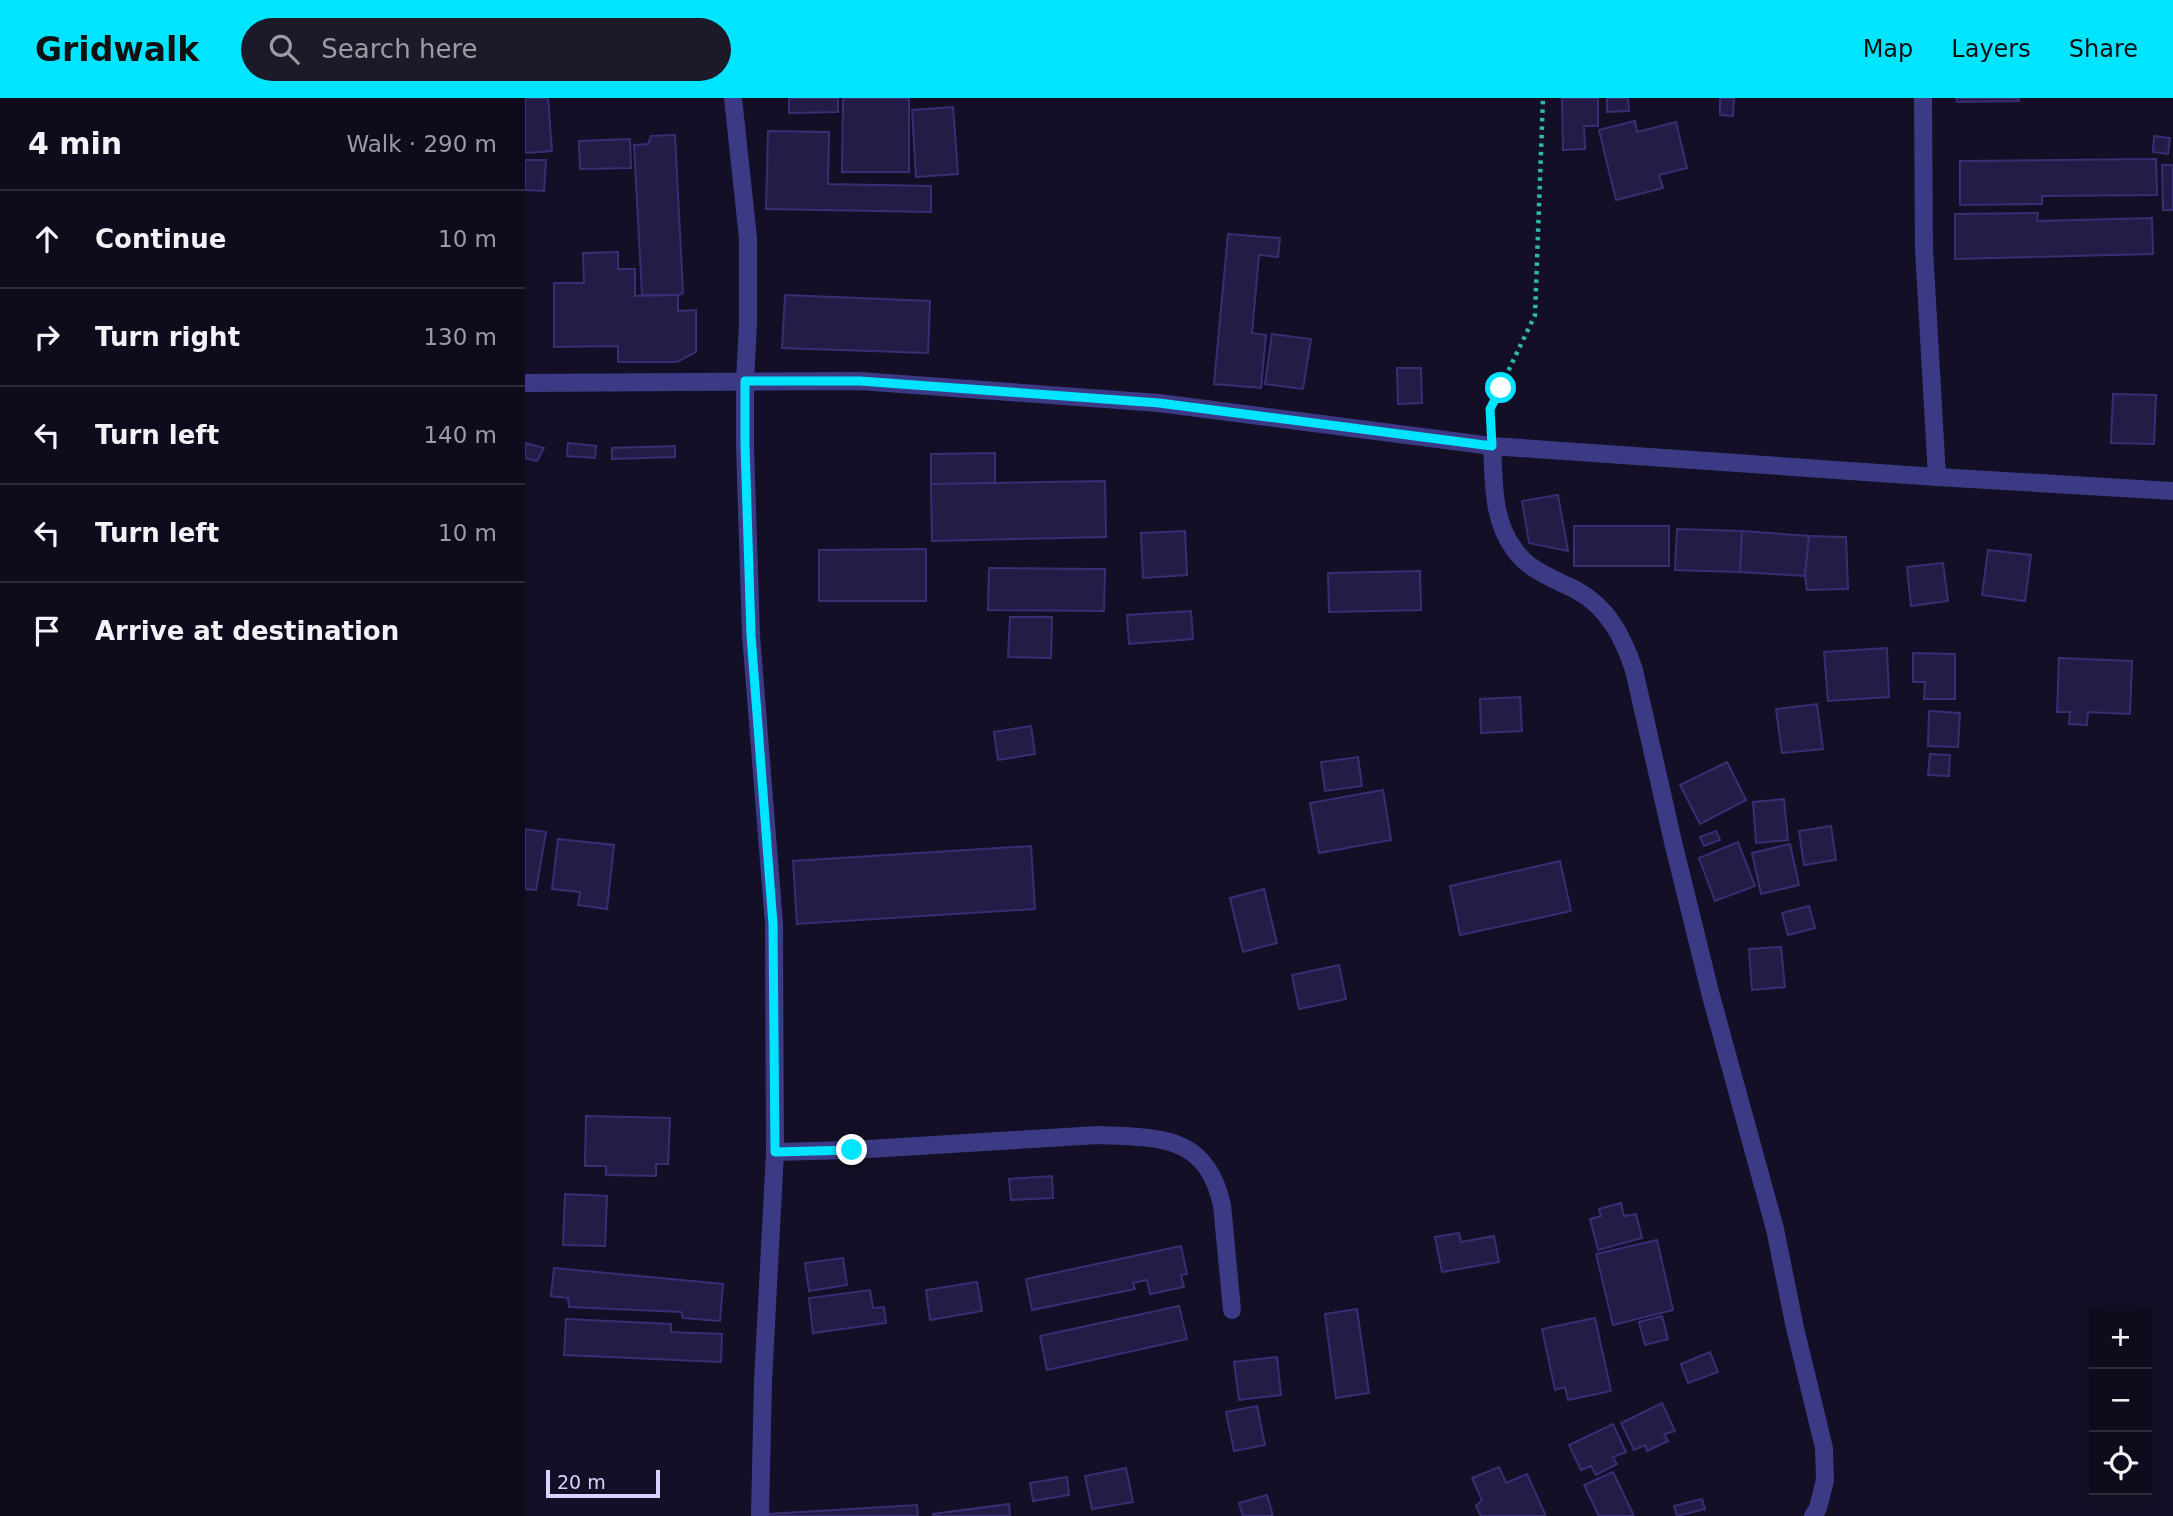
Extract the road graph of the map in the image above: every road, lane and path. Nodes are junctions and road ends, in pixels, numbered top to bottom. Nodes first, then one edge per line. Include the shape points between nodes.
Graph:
1 (733, 98) edge
2 (1543, 98) edge
3 (1923, 98) edge
4 (745, 381) junction
5 (525, 383) edge
6 (1492, 446) junction
7 (1937, 477) junction
8 (2173, 491) edge
9 (775, 1152) junction
10 (1232, 1310) dead end
11 (760, 1516) edge
12 (1813, 1516) edge

1 - 4 street via 748,238
2 - 6 path via 1535,315 1490,409
3 - 7 street via 1924,249
4 - 5 street
4 - 6 street via 860,381 1159,403
4 - 9 street via 751,635 773,924
6 - 7 street
6 - 12 street via 1495,500 1513,548 1525,562 1603,610 1616,625 1634,670 1708,983 1775,1229 1824,1448 1825,1480
7 - 8 street
9 - 10 street via 1098,1135 1179,1143 1202,1158 1219,1189
9 - 11 street

